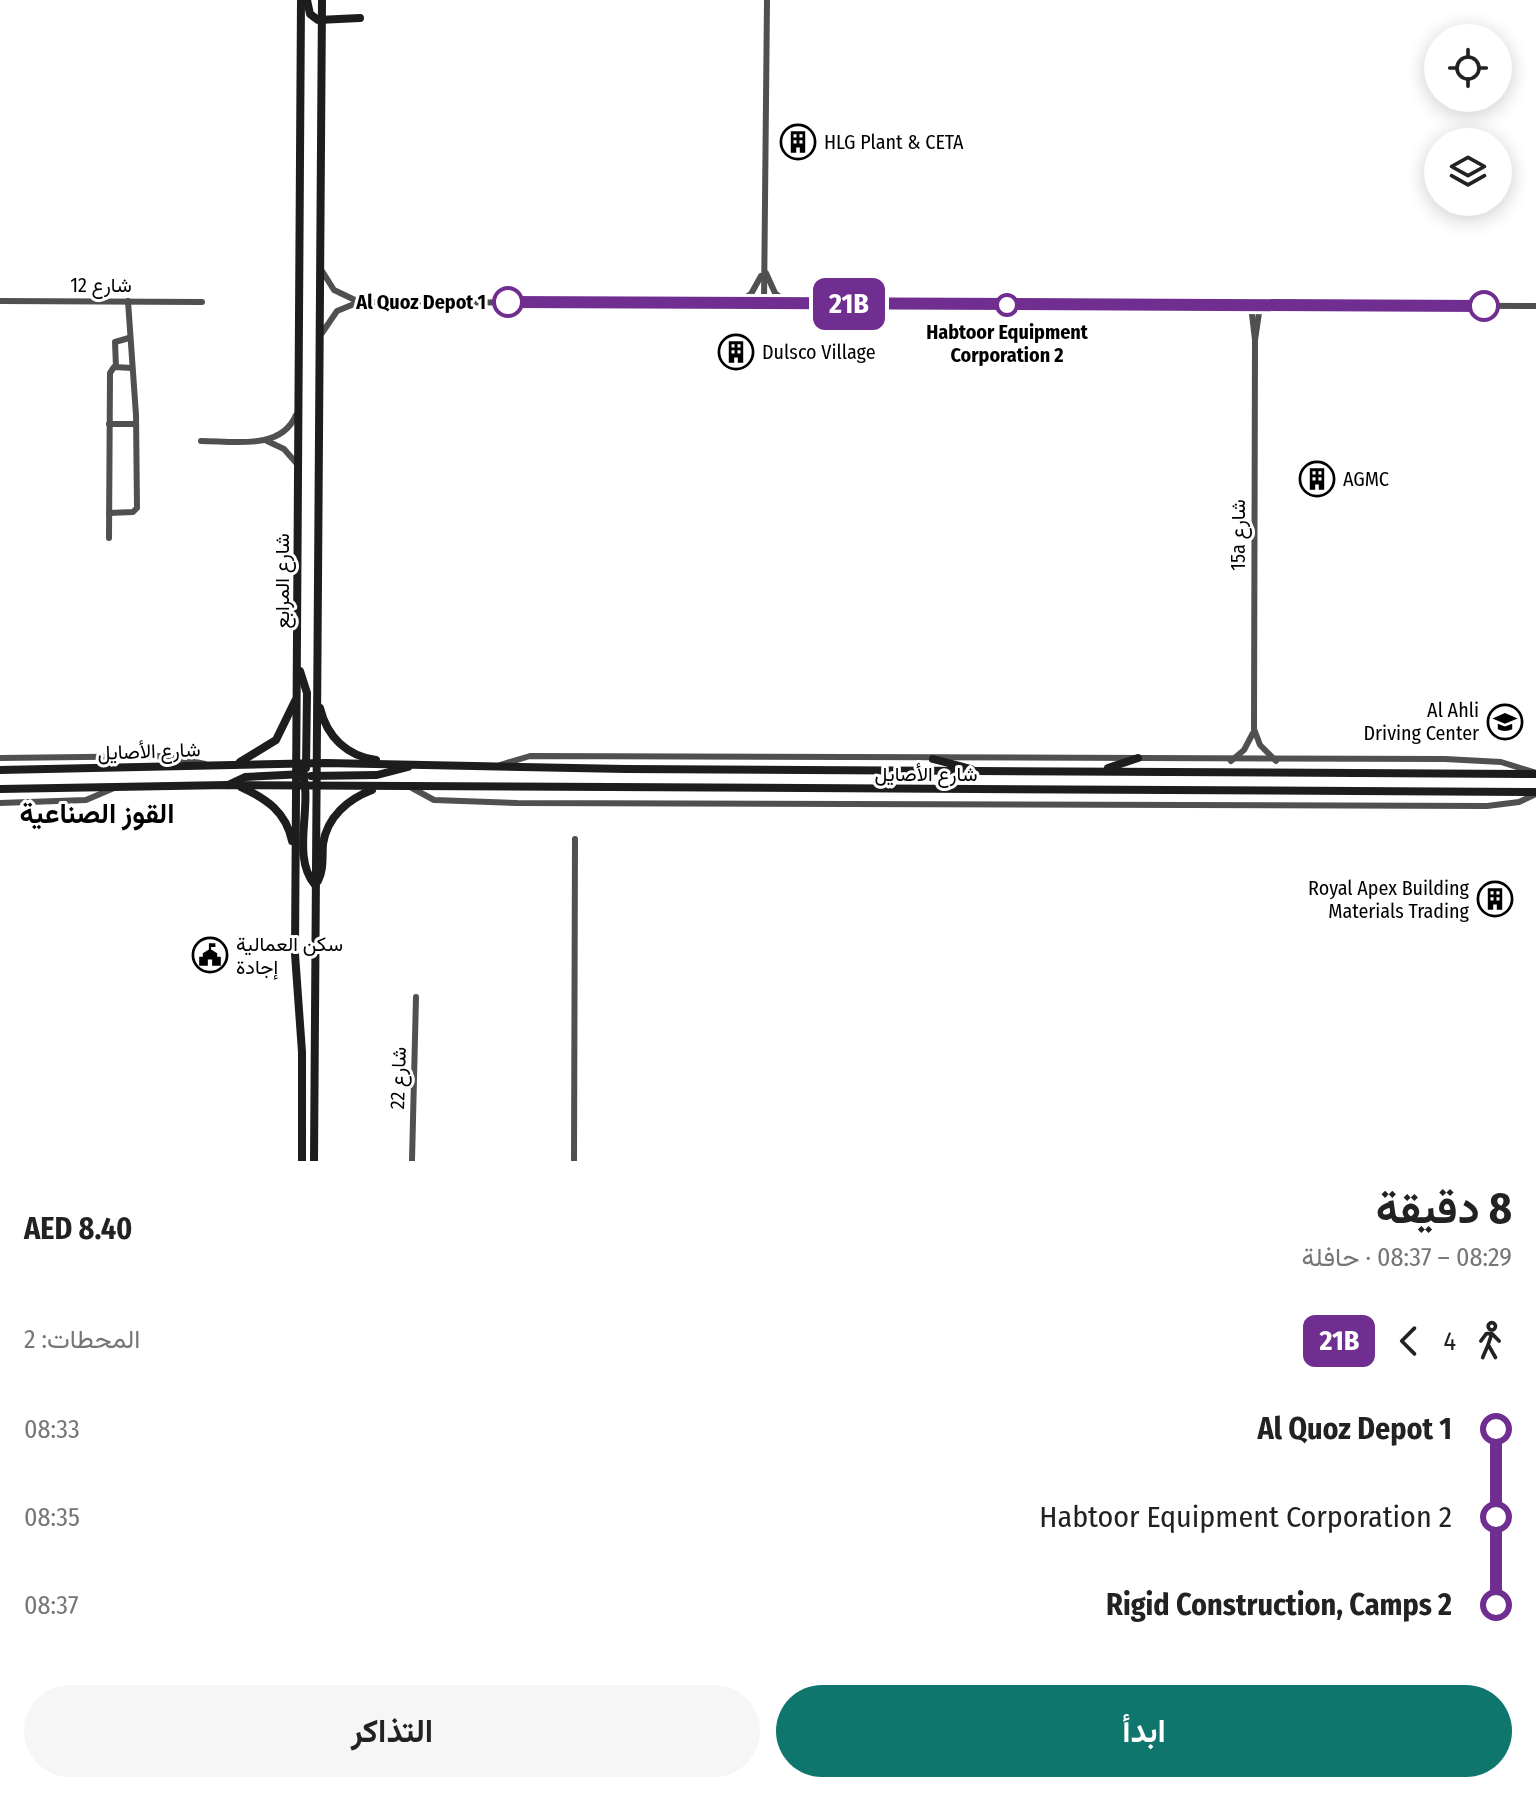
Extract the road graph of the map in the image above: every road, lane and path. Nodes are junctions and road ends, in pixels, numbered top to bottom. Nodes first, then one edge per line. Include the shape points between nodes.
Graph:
1 (301, 0) edge
2 (307, 0) edge
3 (322, 0) edge
4 (767, 0) edge
5 (360, 18) dead end
6 (322, 20) junction
7 (320, 266) junction
8 (764, 268) junction
9 (0, 301) edge
10 (128, 301) junction
11 (202, 302) dead end
12 (365, 302) junction
13 (736, 303) junction
14 (764, 303) junction
15 (789, 303) junction
16 (1251, 306) junction
17 (1260, 306) junction
18 (1536, 306) edge
19 (129, 338) junction
20 (320, 338) junction
21 (1255, 340) junction
22 (116, 367) junction
23 (132, 368) junction
24 (298, 408) junction
25 (109, 424) junction
26 (136, 424) junction
27 (201, 441) dead end
28 (264, 441) junction
29 (298, 465) junction
30 (109, 513) junction
31 (109, 538) dead end
32 (298, 668) junction
33 (298, 693) junction
34 (316, 694) junction
35 (1254, 729) junction
36 (0, 758) edge
37 (1138, 758) junction
38 (933, 759) junction
39 (1231, 761) junction
40 (1276, 761) junction
41 (316, 764) junction
42 (208, 765) junction
43 (235, 765) junction
44 (413, 765) junction
45 (497, 767) junction
46 (0, 770) edge
47 (975, 771) junction
48 (1100, 771) junction
49 (1536, 774) edge
50 (305, 775) junction
51 (232, 786) junction
52 (316, 786) junction
53 (115, 788) junction
54 (382, 788) junction
55 (412, 788) junction
56 (0, 789) edge
57 (1536, 793) edge
58 (0, 803) edge
59 (575, 839) dead end
60 (295, 858) junction
61 (316, 886) junction
62 (416, 997) dead end
63 (302, 1161) edge
64 (314, 1161) edge
65 (412, 1161) edge
66 (574, 1161) edge

1 - 24 main road, شارع المرابع
2 - 6 main road via 310,14
3 - 6 main road, شارع المرابع
4 - 8 street
5 - 6 main road
6 - 7 main road, شارع المرابع
7 - 12 street via 334,290
7 - 20 main road, شارع المرابع
8 - 13 street via 755,289
8 - 14 street
8 - 15 street via 775,293
9 - 10 street, شارع 12
10 - 11 street, شارع 12
10 - 19 street
12 - 13 street
12 - 20 street via 337,311
13 - 14 street
14 - 15 street
15 - 16 street
16 - 17 street
16 - 21 street, 15a شارع
17 - 18 street
17 - 21 street, 15a شارع
19 - 22 street via 115,342
19 - 23 street
20 - 34 main road, شارع المرابع
21 - 35 street, 15a شارع
22 - 23 street
22 - 25 street via 110,371
23 - 26 street
24 - 28 street via 285,432
24 - 29 main road, شارع المرابع
25 - 26 street
25 - 30 street
26 - 30 street via 136,509
27 - 28 street
28 - 29 street via 284,449
29 - 32 main road, شارع المرابع
30 - 31 street
32 - 33 main road, شارع المرابع
32 - 50 main road via 306,687
33 - 43 main road via 276,740
33 - 50 main road, شارع المرابع
34 - 41 main road, شارع المرابع
34 - 44 main road via 325,724 343,747 364,758
35 - 39 street
35 - 40 street via 1263,750
36 - 42 street via 180,757
37 - 38 street
37 - 39 street
37 - 48 main road
38 - 45 street via 530,756
38 - 47 main road
39 - 40 street
40 - 49 street via 1482,761
41 - 44 main road, شارع الأصايل
41 - 50 main road, شارع الأصايل
42 - 43 main road, شارع الأصايل
42 - 46 main road, شارع الأصايل
43 - 50 main road, شارع الأصايل
44 - 45 main road, شارع الأصايل
44 - 50 main road via 377,775
45 - 47 main road, شارع الأصايل
47 - 48 main road, شارع الأصايل
48 - 49 main road, شارع الأصايل
50 - 51 main road, شارع الأصايل
50 - 52 main road, شارع المرابع
50 - 60 main road, شارع المرابع
50 - 61 main road via 305,866
51 - 53 main road, شارع الأصايل
51 - 60 main road via 264,798 280,812
52 - 54 main road, شارع الأصايل
52 - 61 main road, شارع المرابع
53 - 56 main road, شارع الأصايل
53 - 58 street via 86,800
54 - 55 main road, شارع الأصايل
54 - 61 main road via 356,797 333,819
55 - 57 main road, شارع الأصايل
55 - 57 street via 434,800 533,803 1487,806 1519,802
59 - 66 street
60 - 63 main road, شارع المرابع
61 - 64 main road, شارع المرابع
62 - 65 street, شارع 22

